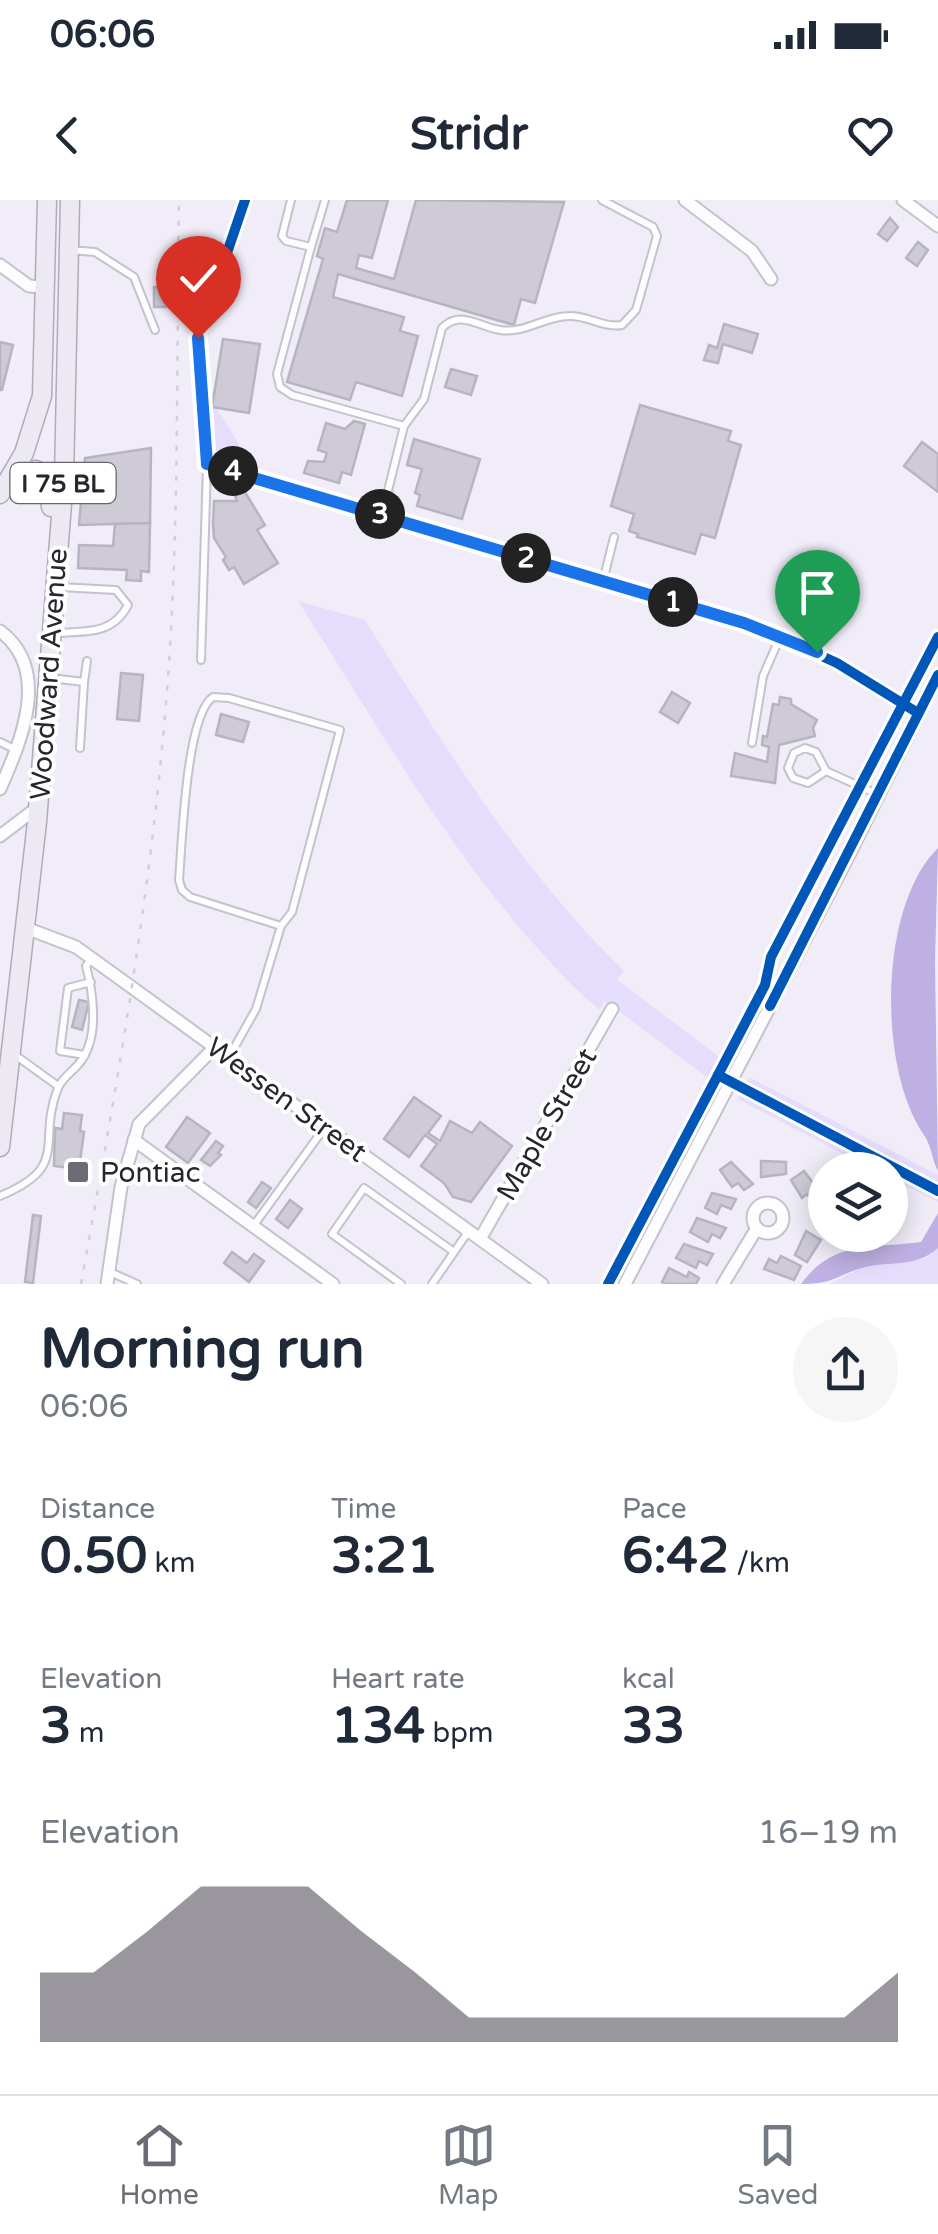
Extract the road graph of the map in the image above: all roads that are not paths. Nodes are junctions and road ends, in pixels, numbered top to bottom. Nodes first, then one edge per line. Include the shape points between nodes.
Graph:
1 (47, 200) edge
2 (70, 200) edge
3 (245, 200) edge
4 (291, 200) edge
5 (325, 200) edge
6 (602, 200) edge
7 (684, 200) edge
8 (904, 200) edge
9 (938, 226) edge
10 (311, 248) junction
11 (68, 250) junction
12 (0, 265) edge
13 (771, 279) dead end
14 (44, 287) junction
15 (156, 330) dead end
16 (404, 426) junction
17 (207, 464) junction
18 (15, 473) junction
19 (0, 494) edge
20 (382, 514) junction
21 (614, 537) dead end
22 (603, 582) junction
23 (55, 587) junction
24 (0, 630) edge
25 (52, 633) junction
26 (780, 636) junction
27 (200, 660) dead end
28 (87, 661) dead end
29 (938, 675) edge
30 (48, 678) junction
31 (84, 682) junction
32 (918, 713) junction
33 (0, 742) edge
34 (752, 743) dead end
35 (80, 748) dead end
36 (17, 751) junction
37 (826, 771) junction
38 (0, 789) edge
39 (878, 794) junction
40 (38, 807) junction
41 (0, 836) edge
42 (281, 926) junction
43 (26, 928) junction
44 (92, 958) junction
45 (90, 982) junction
46 (612, 1009) dead end
47 (215, 1047) junction
48 (6, 1048) edge
49 (85, 1056) junction
50 (228, 1057) junction
51 (58, 1086) junction
52 (325, 1127) junction
53 (134, 1140) junction
54 (0, 1147) edge
55 (0, 1196) edge
56 (254, 1226) junction
57 (758, 1228) dead end
58 (474, 1235) junction
59 (454, 1252) junction
60 (108, 1278) edge
61 (137, 1284) edge
62 (333, 1284) edge
63 (400, 1284) edge
64 (432, 1284) edge
65 (542, 1284) edge
66 (624, 1284) edge
67 (723, 1284) edge

1 - 14 main road, I 75 BL
2 - 11 main road, Woodward Avenue / I 75 BL
3 - 17 street via 198,338
4 - 10 lane via 282,236
5 - 10 lane
6 - 16 lane via 653,227 657,236 636,310 622,326 568,316 500,330 449,320 424,399
7 - 13 street via 752,251
8 - 9 street
10 - 16 lane via 280,387
11 - 15 lane via 96,252 134,277
11 - 23 main road, Woodward Avenue / I 75 BL
12 - 14 street via 28,286
14 - 18 main road, I 75 BL via 42,396
16 - 20 lane
17 - 20 street
17 - 27 lane
18 - 19 main road, I 75 BL
18 - 23 main road via 36,470 48,477
20 - 22 street
21 - 22 lane
22 - 26 street
23 - 25 main road, Woodward Avenue / I 75 BL
23 - 25 lane via 116,590 128,605 120,621 103,629
24 - 36 street via 19,650 28,676
25 - 30 main road, Woodward Avenue / I 75 BL
26 - 32 street via 837,662
26 - 34 lane via 763,676
28 - 31 lane
29 - 32 street
30 - 31 lane
30 - 40 main road, Woodward Avenue / I 75 BL
31 - 35 lane
32 - 39 street
33 - 36 lane
36 - 38 street
37 - 37 lane via 803,783 788,763 799,750 811,750
37 - 39 lane
39 - 66 street
40 - 41 street
40 - 43 main road, Woodward Avenue / I 75 BL
42 - 42 lane via 190,897 178,880 200,712 213,698 340,730 292,912
42 - 50 lane via 256,1009
43 - 44 street, Wessen Street
43 - 48 main road, Woodward Avenue / I 75 BL
44 - 45 lane via 86,966
44 - 47 street, Wessen Street
45 - 49 lane via 95,998
45 - 49 lane via 68,988 60,1052
46 - 58 street, Maple Street
47 - 50 street, Wessen Street
47 - 53 street via 143,1119
48 - 51 lane
48 - 54 main road, Woodward Avenue / I 75 BL
49 - 51 lane
50 - 52 street, Wessen Street
51 - 55 lane via 42,1170
52 - 56 lane
52 - 58 street, Wessen Street
53 - 56 street
53 - 60 street
56 - 62 street
57 - 67 street
58 - 59 lane
58 - 65 street, Wessen Street
59 - 63 lane via 364,1188 332,1234
59 - 64 lane
60 - 61 lane

